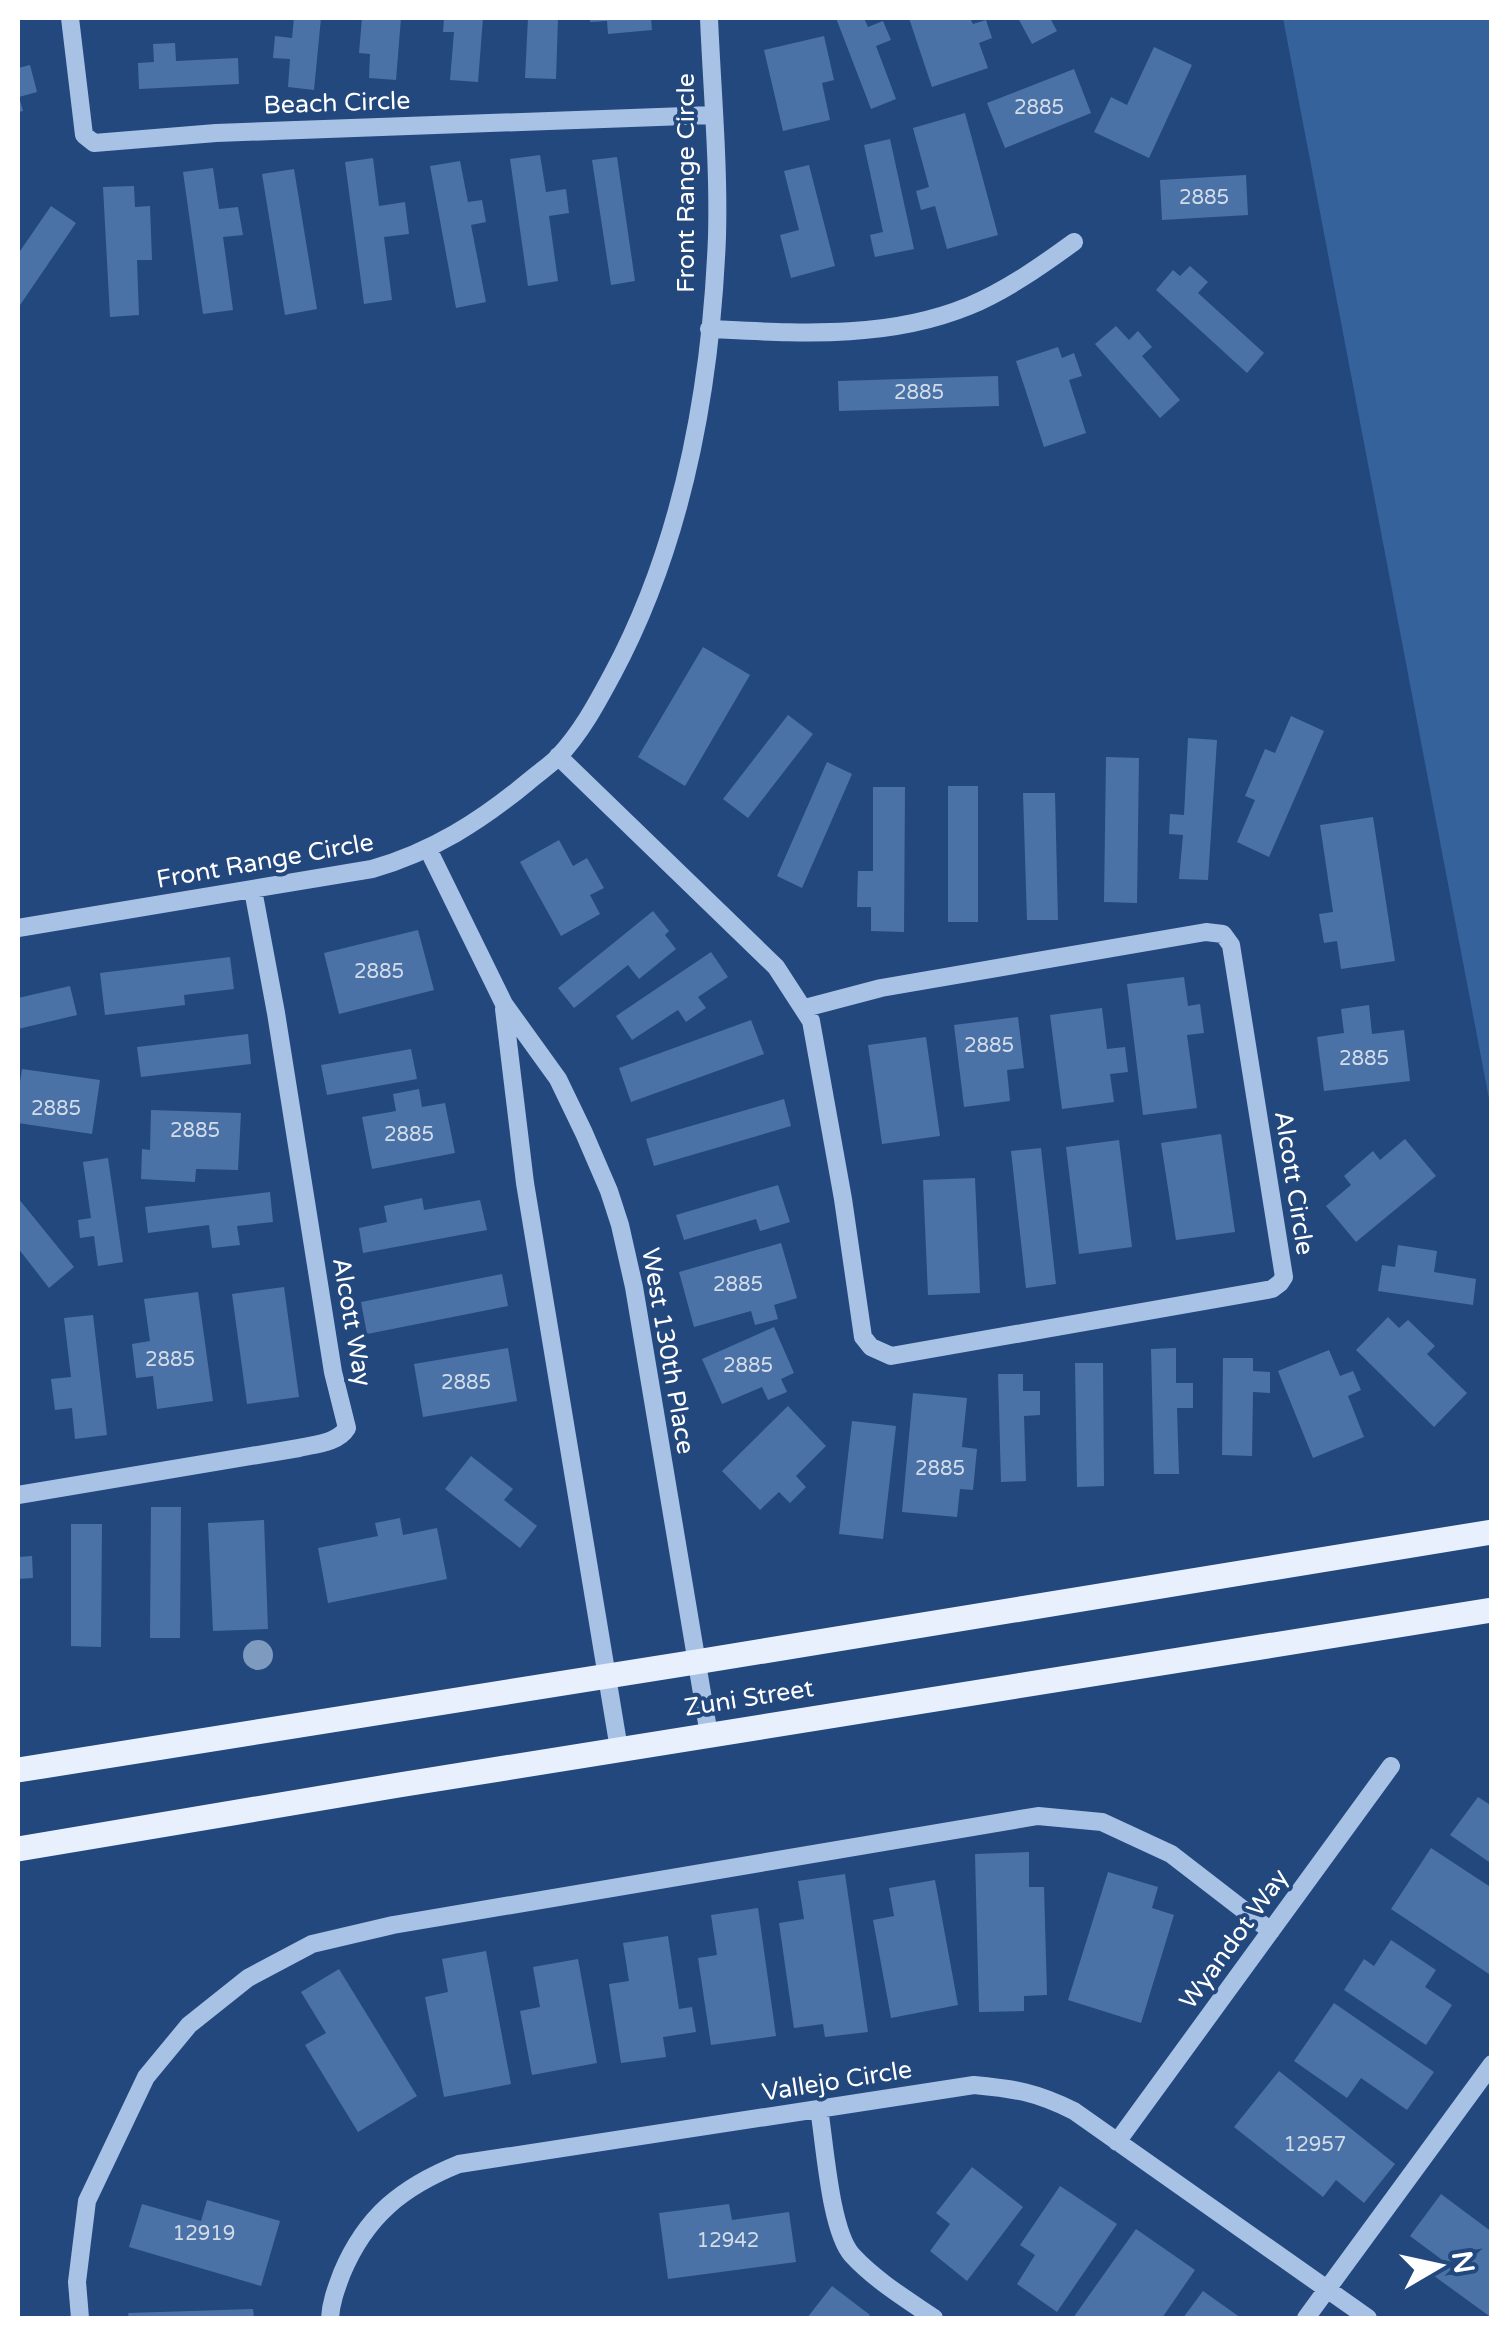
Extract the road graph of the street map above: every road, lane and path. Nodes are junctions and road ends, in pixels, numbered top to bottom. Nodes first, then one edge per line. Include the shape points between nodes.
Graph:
1 (70, 18) edge
2 (709, 18) edge
3 (713, 115) junction
4 (1074, 242) dead end
5 (709, 329) junction
6 (558, 756) junction
7 (428, 849) junction
8 (254, 890) junction
9 (18, 928) edge
10 (504, 1004) junction
11 (805, 1008) junction
12 (18, 1495) edge
13 (1492, 1532) edge
14 (1492, 1610) edge
15 (696, 1662) junction
16 (606, 1677) junction
17 (709, 1735) junction
18 (619, 1750) junction
19 (1390, 1766) dead end
20 (18, 1770) edge
21 (18, 1849) edge
22 (1271, 1931) junction
23 (1492, 2064) edge
24 (819, 2109) junction
25 (1117, 2142) junction
26 (1327, 2290) junction
27 (80, 2318) edge
28 (330, 2318) edge
29 (934, 2318) edge
30 (1306, 2318) edge
31 (1368, 2318) edge

1 - 3 street, Beach Circle via 84,136 94,143
2 - 3 street, Front Range Circle
3 - 5 street, Front Range Circle via 717,231
4 - 5 street via 1022,279 928,319 820,334
5 - 6 street, Front Range Circle via 700,411 664,558 592,713
6 - 7 street, Front Range Circle via 501,804
6 - 11 street, Alcott Circle via 776,968
7 - 8 street, Front Range Circle via 372,869
7 - 10 street, West 130th Place
8 - 9 street, Front Range Circle
8 - 12 street, Alcott Way via 333,1372 348,1428 334,1440 299,1448
10 - 15 street, West 130th Place via 558,1079 620,1225
10 - 16 street, West 130th Place via 525,1183
11 - 11 street, Alcott Circle via 870,1347 891,1356 1280,1284 1284,1276 1224,934 881,988
13 - 15 main road, Zuni Street
14 - 17 main road, Zuni Street
15 - 16 main road, Zuni Street
15 - 17 street, West 130th Place
16 - 18 street, West 130th Place
16 - 20 main road, Zuni Street
17 - 18 main road, Zuni Street
18 - 21 main road, Zuni Street
19 - 22 street, Wyandot Way
22 - 25 street, Wyandot Way
22 - 27 street via 1171,1854 1102,1822 1038,1816 312,1944 248,1978 189,2025 146,2077 88,2201 77,2282
23 - 26 street
24 - 25 street, Vallejo Circle via 974,2085 1024,2090 1074,2111
24 - 28 street, Vallejo Circle via 459,2164 432,2175 380,2211 352,2248
24 - 29 street via 839,2231 850,2252
25 - 26 street, Vallejo Circle
26 - 30 street
26 - 31 street, Vallejo Circle

